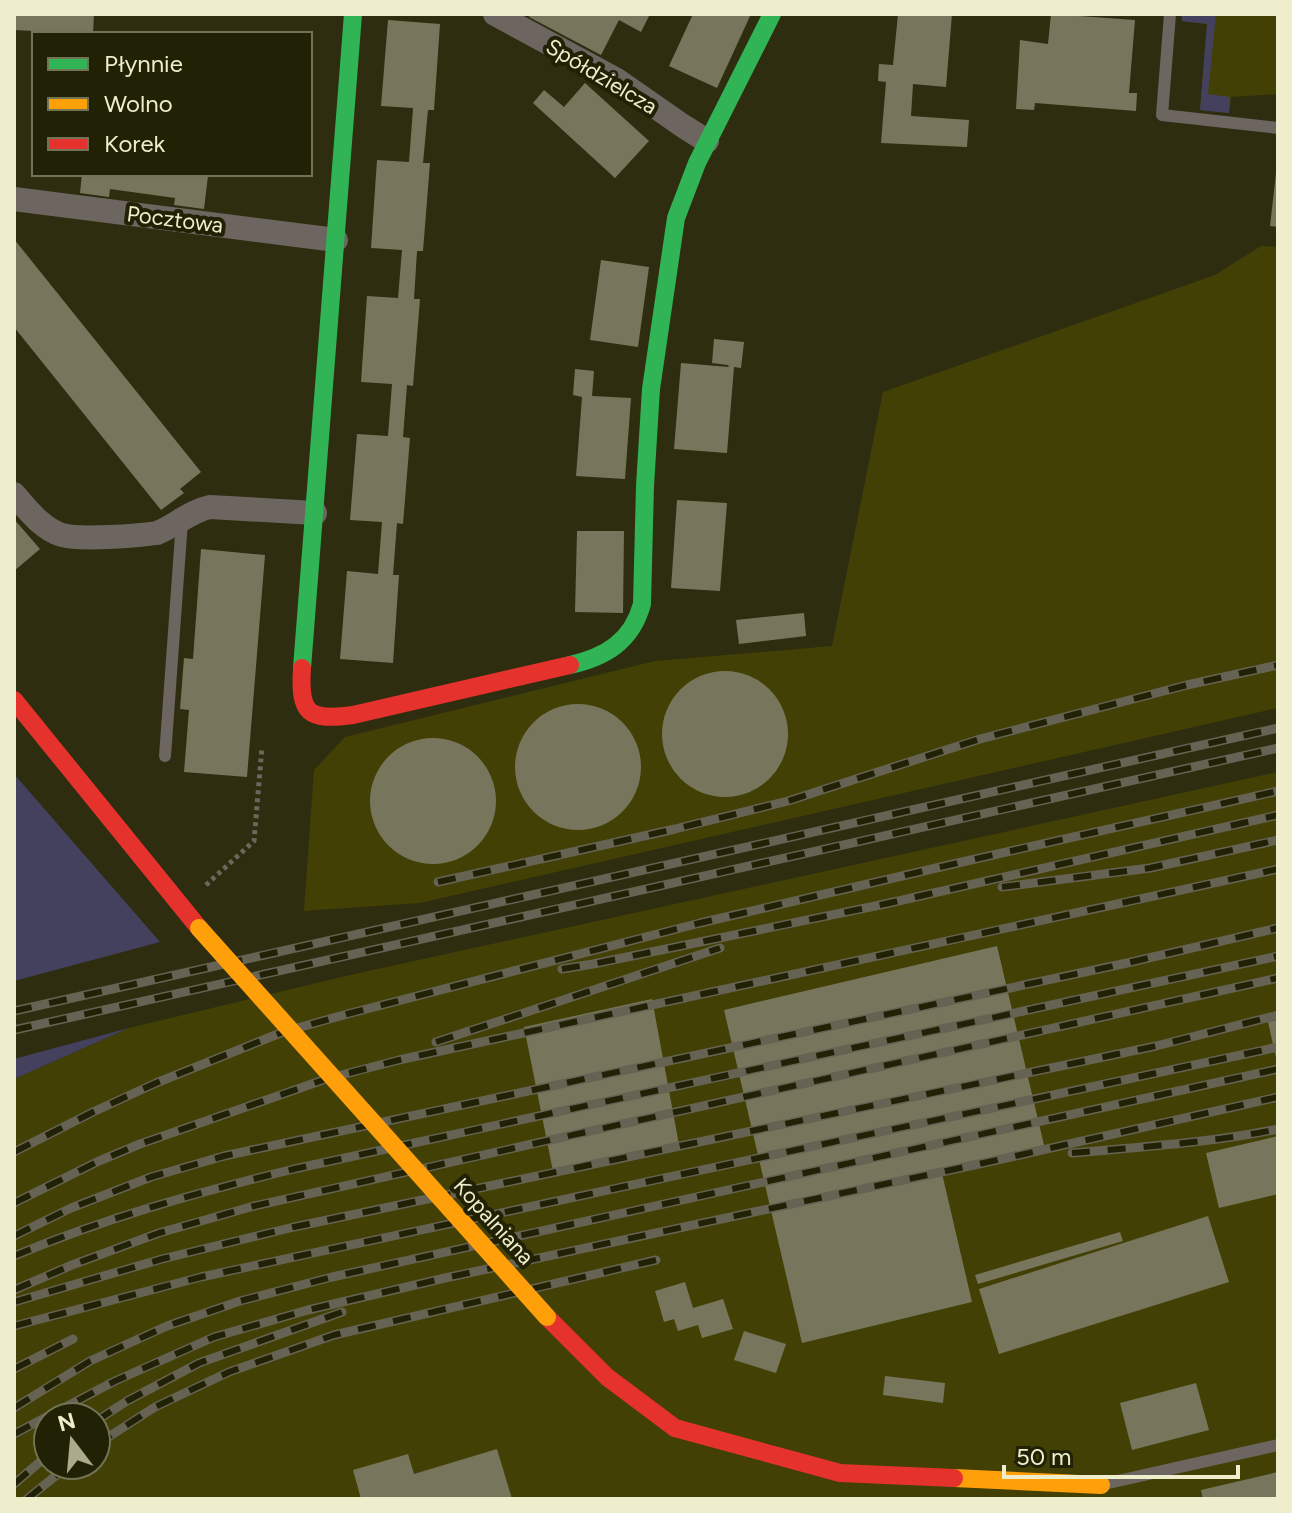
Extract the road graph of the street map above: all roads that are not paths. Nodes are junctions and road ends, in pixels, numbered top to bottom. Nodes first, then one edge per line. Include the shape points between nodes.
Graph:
1 (353, 14) edge
2 (495, 14) edge
3 (772, 14) edge
4 (1170, 14) edge
5 (1278, 128) edge
6 (707, 141) junction
7 (14, 199) edge
8 (336, 240) junction
9 (14, 494) edge
10 (315, 513) junction
11 (182, 521) junction
12 (14, 700) edge
13 (165, 756) dead end
14 (1278, 1445) edge
15 (1101, 1485) joint
16 (1037, 1490) edge

1 - 8 street
2 - 6 street, Spółdzielcza via 617,80
3 - 6 street
4 - 5 lane via 1162,115
6 - 10 street via 681,201 669,256 651,389 642,604 628,637 574,664 353,715 313,716 301,684
7 - 8 street, Pocztowa
8 - 10 street
9 - 11 street via 62,535 145,535
10 - 11 street via 210,507
11 - 13 lane
12 - 16 street, Kopalniana, bridge via 199,928 547,1317 607,1377 675,1428 840,1473
14 - 15 lane
15 - 16 street, Kopalniana

